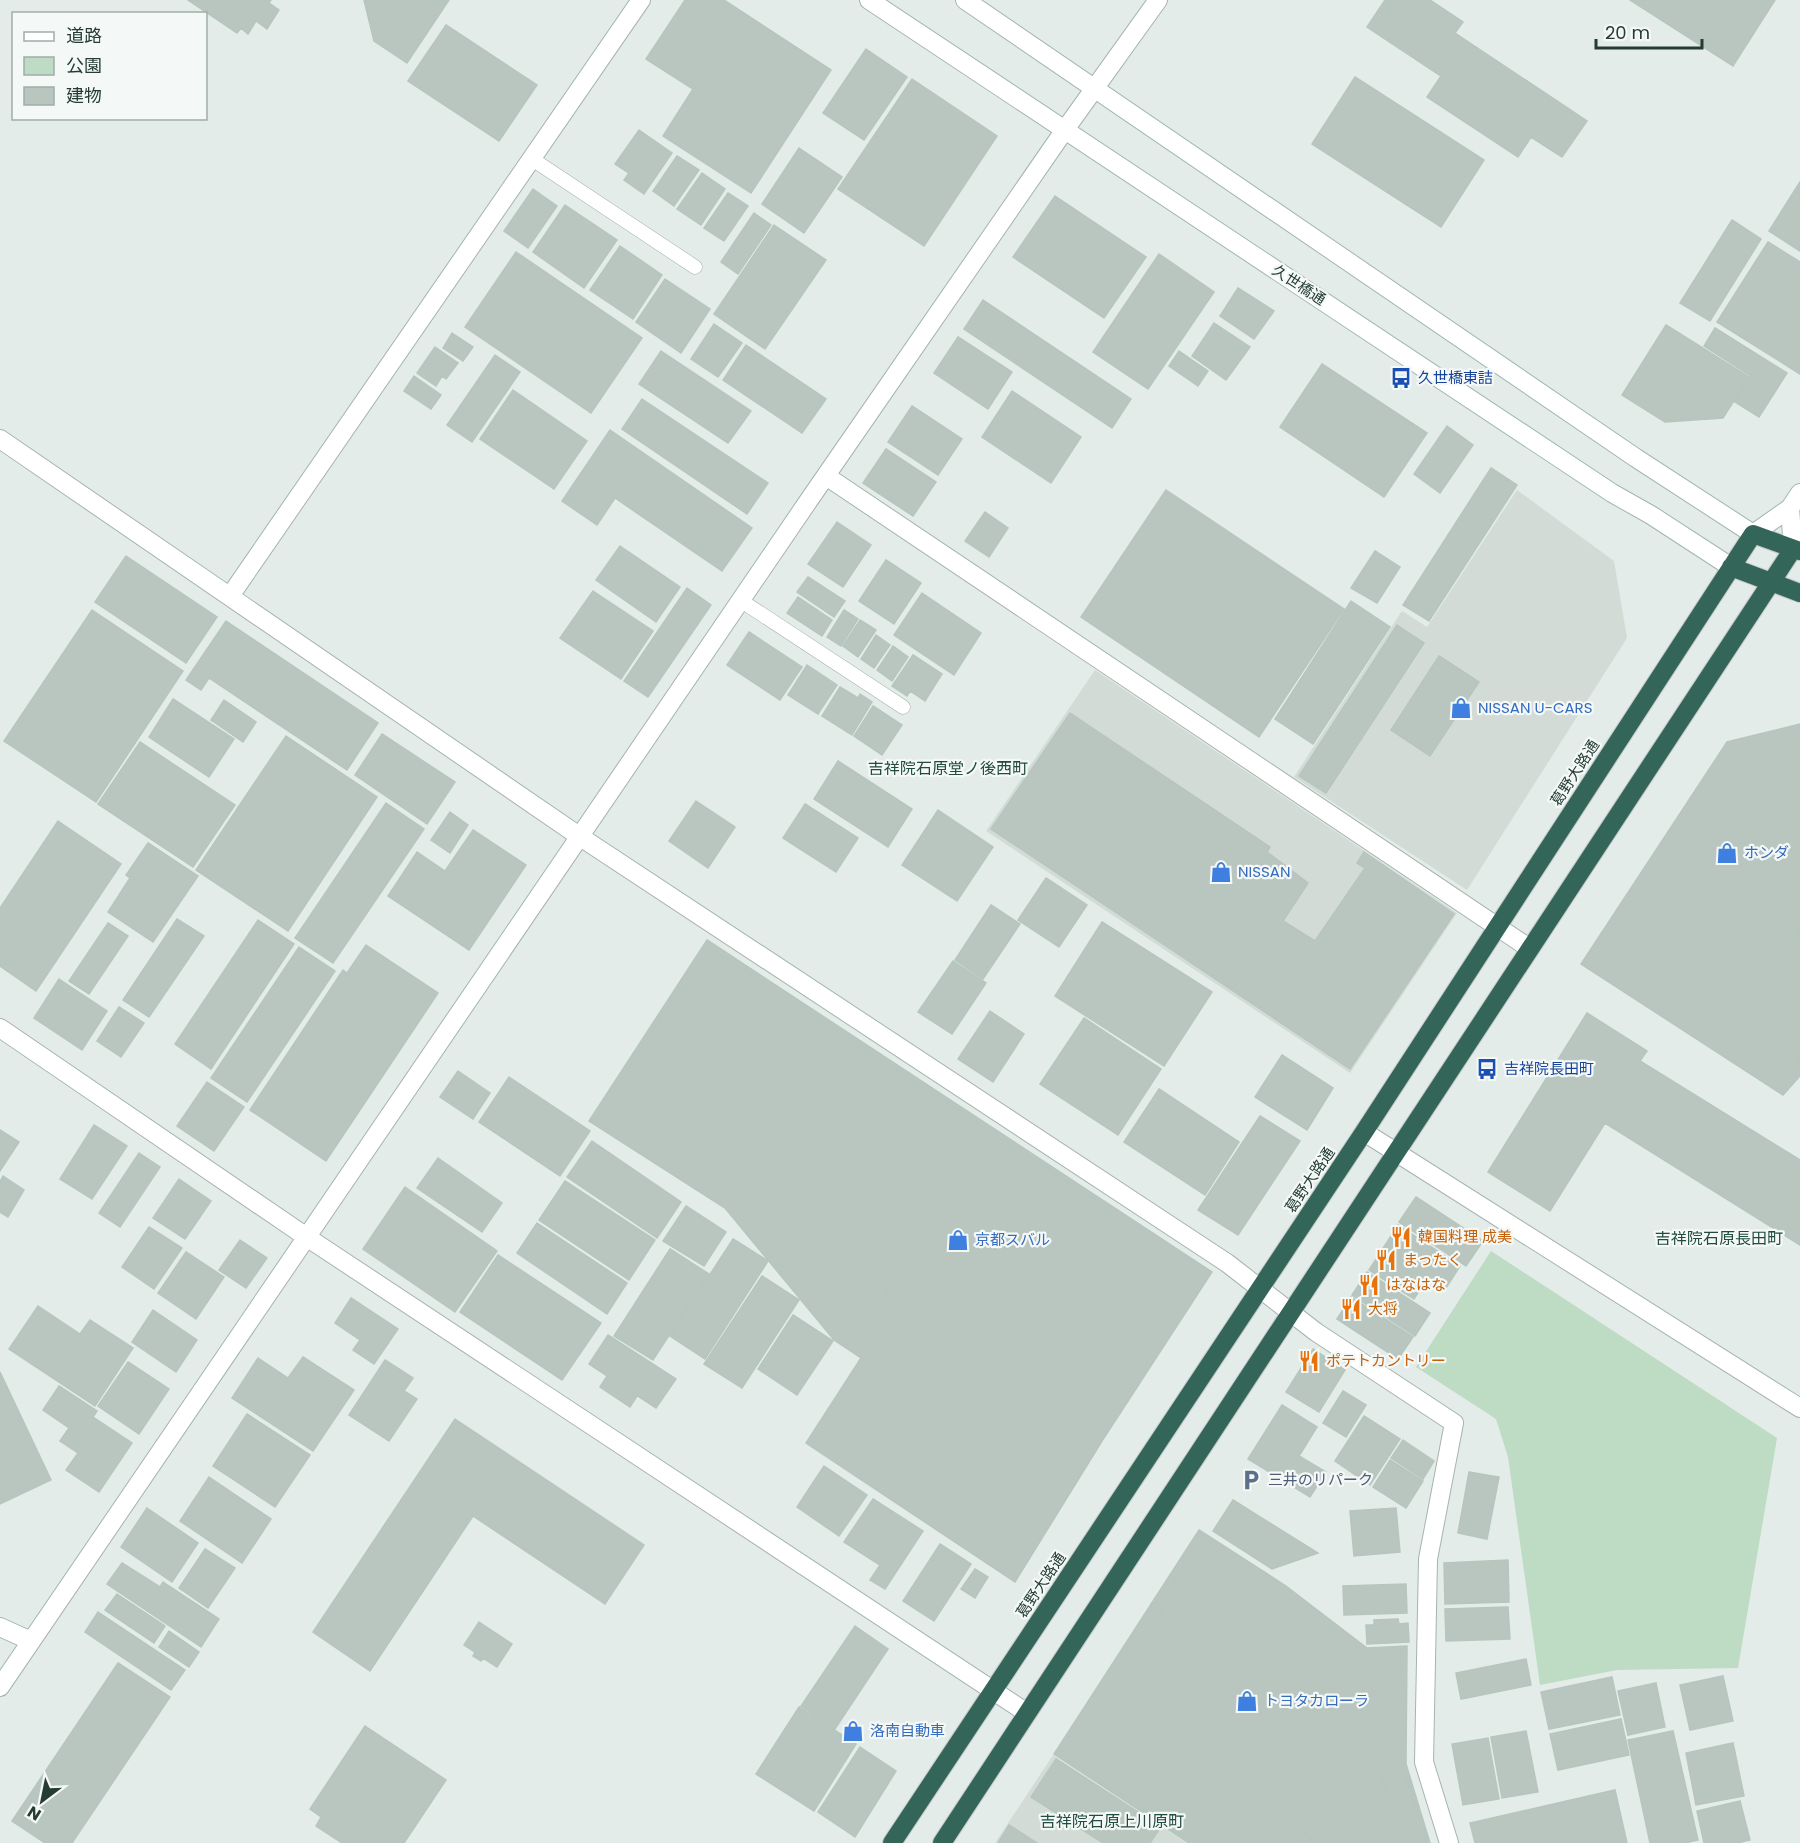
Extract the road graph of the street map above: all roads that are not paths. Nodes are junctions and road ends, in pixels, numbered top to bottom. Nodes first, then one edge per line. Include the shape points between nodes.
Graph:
1 (641, 0) edge
2 (869, 0) edge
3 (965, 0) edge
4 (1158, 0) edge
5 (1095, 88) junction
6 (1064, 131) junction
7 (532, 159) junction
8 (695, 267) dead end
9 (0, 439) edge
10 (826, 476) junction
11 (1795, 501) edge
12 (1753, 534) junction
13 (1796, 550) edge
14 (1731, 567) junction
15 (1771, 582) junction
16 (1800, 593) edge
17 (230, 596) junction
18 (740, 600) junction
19 (903, 707) dead end
20 (579, 836) junction
21 (1497, 926) junction
22 (1529, 948) junction
23 (0, 1028) edge
24 (1364, 1132) junction
25 (1396, 1152) junction
26 (308, 1238) junction
27 (1260, 1288) junction
28 (1291, 1312) junction
29 (1800, 1408) edge
30 (0, 1627) edge
31 (31, 1641) junction
32 (0, 1687) edge
33 (992, 1689) junction
34 (1027, 1713) junction
35 (892, 1843) edge
36 (942, 1843) edge
37 (1449, 1843) edge

1 - 7 street
2 - 6 street, 久世橋通
3 - 5 street
4 - 5 street
5 - 6 street
5 - 12 street
6 - 10 street
6 - 14 street, 久世橋通 via 1612,493
7 - 8 lane
7 - 17 street
9 - 17 street
10 - 18 street
10 - 21 street
11 - 12 street
11 - 13 street
12 - 13 highway
12 - 14 highway, 葛野大路通
13 - 15 highway
14 - 15 highway
14 - 21 highway, 葛野大路通
15 - 16 highway
15 - 22 highway
17 - 20 street
18 - 19 lane
18 - 20 street
20 - 26 street
20 - 27 street
21 - 22 street
21 - 24 highway, 葛野大路通
22 - 25 highway
23 - 26 street
24 - 25 street
24 - 27 highway, 葛野大路通
25 - 28 highway
25 - 29 street
26 - 31 street
26 - 33 street
27 - 28 street
27 - 33 highway, 葛野大路通
28 - 34 highway
28 - 37 street via 1454,1423 1428,1559 1424,1750 1424,1762
30 - 31 street
31 - 32 street
33 - 34 street
33 - 35 highway, 葛野大路通
34 - 36 highway

